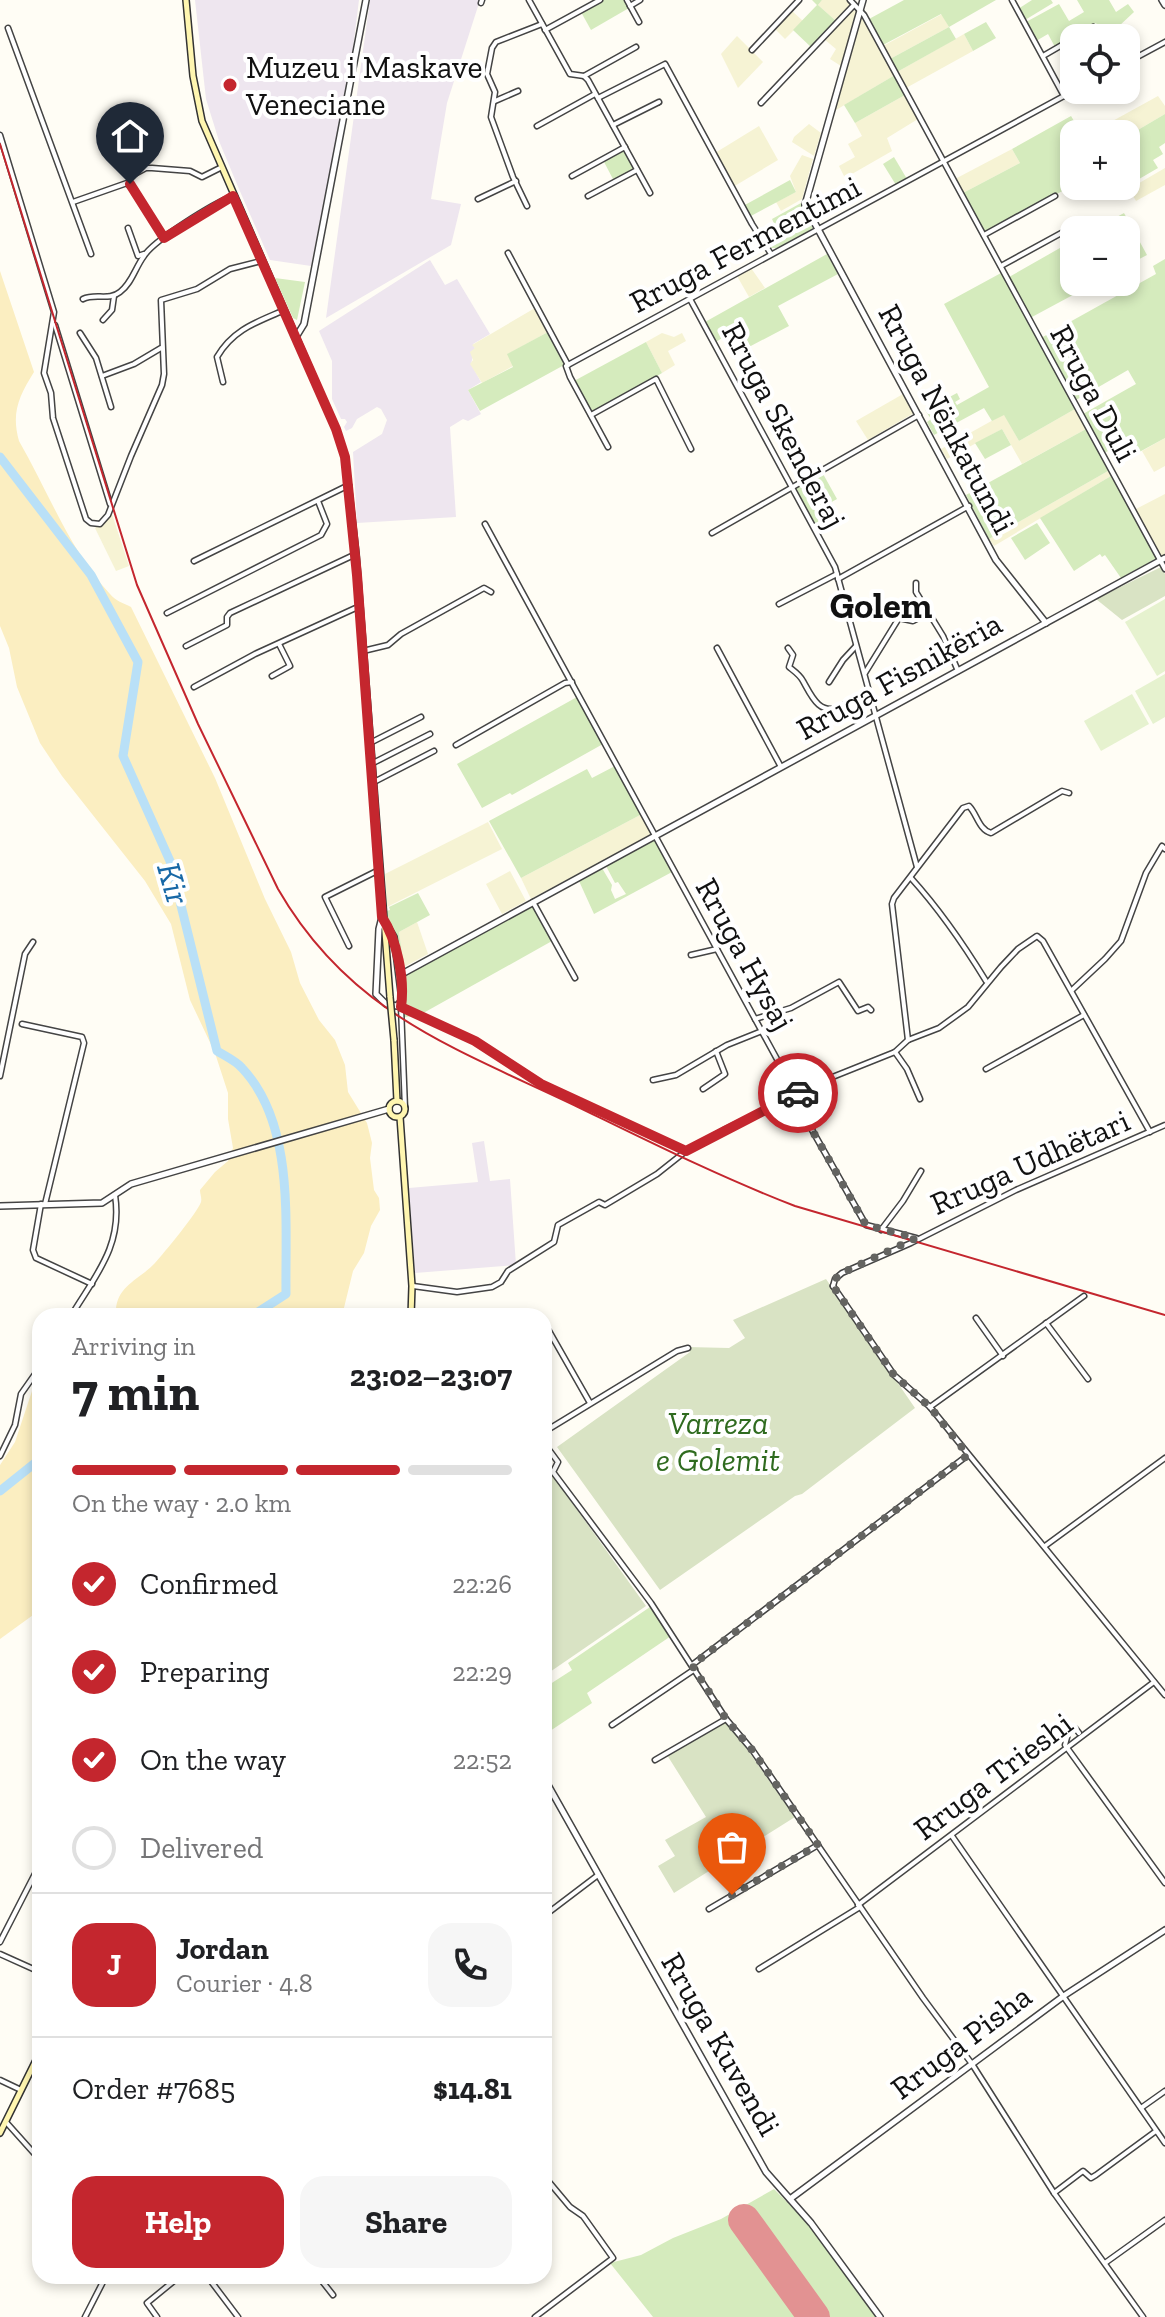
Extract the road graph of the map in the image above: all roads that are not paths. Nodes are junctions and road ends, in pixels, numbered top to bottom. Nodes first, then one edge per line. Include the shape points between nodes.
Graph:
1 (186, 0) edge
2 (366, 0) edge
3 (529, 0) edge
4 (600, 0) edge
5 (627, 0) edge
6 (640, 0) edge
7 (799, 0) edge
8 (863, 0) edge
9 (1012, 0) edge
10 (851, 3) edge
11 (630, 6) junction
12 (860, 9) junction
13 (639, 22) dead end
14 (544, 27) junction
15 (8, 28) dead end
16 (1165, 42) edge
17 (1060, 46) edge
18 (636, 47) dead end
19 (752, 50) dead end
20 (1140, 55) edge
21 (1043, 56) junction
22 (584, 76) junction
23 (1060, 88) edge
24 (518, 91) dead end
25 (597, 96) junction
26 (1060, 98) edge
27 (494, 101) junction
28 (659, 102) dead end
29 (761, 103) dead end
30 (102, 125) dead end
31 (613, 125) junction
32 (537, 126) dead end
33 (0, 135) edge
34 (625, 147) junction
35 (944, 161) junction
36 (220, 168) junction
37 (637, 170) junction
38 (572, 176) dead end
39 (516, 181) junction
40 (650, 193) dead end
41 (233, 196) junction
42 (588, 196) dead end
43 (1055, 196) dead end
44 (478, 199) dead end
45 (73, 202) junction
46 (527, 206) dead end
47 (128, 228) dead end
48 (818, 230) junction
49 (1060, 234) edge
50 (984, 235) junction
51 (164, 238) junction
52 (508, 253) dead end
53 (91, 254) dead end
54 (144, 254) junction
55 (771, 255) junction
56 (261, 261) junction
57 (1001, 266) junction
58 (114, 296) junction
59 (83, 299) dead end
60 (690, 299) junction
61 (283, 313) junction
62 (103, 320) dead end
63 (55, 323) junction
64 (80, 333) dead end
65 (295, 338) junction
66 (162, 347) junction
67 (567, 365) junction
68 (102, 376) junction
69 (223, 382) dead end
70 (111, 407) dead end
71 (590, 414) junction
72 (919, 415) junction
73 (608, 447) dead end
74 (691, 449) dead end
75 (349, 485) junction
76 (791, 487) junction
77 (318, 501) junction
78 (111, 505) junction
79 (969, 506) junction
80 (485, 524) dead end
81 (712, 533) dead end
82 (356, 554) junction
83 (1163, 560) edge
84 (194, 561) dead end
85 (1165, 569) edge
86 (837, 576) junction
87 (916, 583) dead end
88 (491, 592) dead end
89 (779, 604) dead end
90 (360, 606) junction
91 (167, 613) dead end
92 (928, 613) junction
93 (1046, 623) junction
94 (278, 643) junction
95 (186, 646) dead end
96 (856, 646) junction
97 (717, 648) dead end
98 (788, 648) dead end
99 (363, 651) junction
100 (958, 671) junction
101 (864, 674) junction
102 (272, 676) dead end
103 (572, 682) junction
104 (829, 682) dead end
105 (194, 687) dead end
106 (868, 690) junction
107 (876, 716) junction
108 (421, 717) dead end
109 (430, 734) dead end
110 (370, 743) junction
111 (456, 745) dead end
112 (434, 751) dead end
113 (371, 764) junction
114 (781, 767) junction
115 (372, 783) junction
116 (1069, 793) dead end
117 (655, 836) junction
118 (1165, 849) edge
119 (917, 867) junction
120 (379, 870) junction
121 (911, 878) junction
122 (533, 902) junction
123 (382, 917) junction
124 (33, 942) dead end
125 (349, 946) dead end
126 (717, 949) junction
127 (691, 955) dead end
128 (400, 975) junction
129 (575, 978) dead end
130 (986, 981) junction
131 (1072, 990) junction
132 (401, 1005) junction
133 (871, 1010) dead end
134 (413, 1014) junction
135 (1084, 1015) junction
136 (402, 1019) junction
137 (755, 1019) junction
138 (22, 1024) dead end
139 (762, 1031) junction
140 (908, 1040) junction
141 (716, 1051) junction
142 (895, 1052) junction
143 (986, 1069) dead end
144 (0, 1076) edge
145 (830, 1078) junction
146 (653, 1080) dead end
147 (703, 1089) dead end
148 (796, 1094) junction
149 (920, 1099) dead end
150 (397, 1101) junction
151 (405, 1108) junction
152 (389, 1109) junction
153 (400, 1117) junction
154 (1165, 1125) edge
155 (1150, 1132) junction
156 (686, 1151) junction
157 (921, 1171) dead end
158 (115, 1195) junction
159 (43, 1204) junction
160 (0, 1206) edge
161 (881, 1230) junction
162 (916, 1238) junction
163 (92, 1284) junction
164 (412, 1286) junction
165 (1084, 1296) dead end
166 (76, 1308) edge
167 (411, 1308) edge
168 (976, 1318) dead end
169 (1046, 1323) junction
170 (552, 1336) edge
171 (688, 1348) dead end
172 (1003, 1356) junction
173 (32, 1378) edge
174 (1088, 1379) dead end
175 (590, 1403) junction
176 (930, 1407) junction
177 (552, 1426) edge
178 (552, 1454) edge
179 (968, 1455) junction
180 (0, 1456) edge
181 (1165, 1458) edge
182 (1045, 1546) junction
183 (694, 1667) junction
184 (1154, 1682) junction
185 (1165, 1695) edge
186 (726, 1719) junction
187 (612, 1725) dead end
188 (1079, 1733) dead end
189 (1067, 1748) junction
190 (655, 1760) dead end
191 (552, 1792) edge
192 (952, 1836) junction
193 (818, 1845) junction
194 (598, 1875) junction
195 (32, 1880) edge
196 (1165, 1883) edge
197 (859, 1906) junction
198 (709, 1909) dead end
199 (552, 1910) edge
200 (1165, 1930) edge
201 (0, 1942) edge
202 (0, 1954) edge
203 (32, 1968) edge
204 (759, 1969) dead end
205 (1065, 1995) junction
206 (972, 2064) junction
207 (32, 2070) edge
208 (0, 2080) edge
209 (21, 2090) junction
210 (1165, 2091) edge
211 (1141, 2108) junction
212 (2, 2127) edge
213 (1156, 2131) junction
214 (1165, 2143) edge
215 (32, 2153) edge
216 (552, 2186) edge
217 (1054, 2193) junction
218 (790, 2199) junction
219 (1165, 2220) edge
220 (1104, 2263) junction
221 (102, 2284) edge
222 (170, 2284) edge
223 (213, 2284) edge
224 (324, 2284) edge
225 (333, 2295) dead end
226 (85, 2317) edge
227 (157, 2317) edge
228 (238, 2317) edge
229 (535, 2317) edge
230 (880, 2317) edge
231 (1143, 2317) edge

1 - 36 main road via 196,100
2 - 65 street via 304,324
3 - 14 street
4 - 14 street
5 - 11 street
6 - 11 street
7 - 19 street
8 - 12 street, Rruga Nënkatundi
9 - 21 street
10 - 12 street
10 - 29 street
11 - 13 street
12 - 35 street, Rruga Duli
12 - 48 street, Rruga Nënkatundi via 805,199
14 - 22 street via 570,74
14 - 27 street via 493,45 487,74
15 - 45 street
16 - 20 street
17 - 21 street
18 - 22 street
21 - 23 street
22 - 25 street
24 - 27 street
25 - 31 street
25 - 32 street
25 - 55 street via 665,64
26 - 35 street, Rruga Fermentimi
27 - 39 street via 491,117
28 - 31 street
30 - 36 street via 133,175 152,168 190,171 199,177
31 - 34 street
33 - 63 street
34 - 37 street
34 - 38 street
35 - 48 street, Rruga Fermentimi
35 - 50 street, Rruga Duli
36 - 41 main road
37 - 40 street
37 - 42 street
39 - 44 street
39 - 46 street
41 - 51 street
41 - 56 main road
43 - 50 street
45 - 51 street via 127,183
45 - 53 street
47 - 54 street via 138,256
48 - 55 street, Rruga Fermentimi
48 - 72 street, Rruga Nënkatundi
49 - 57 street
50 - 57 street, Rruga Duli
51 - 54 street
52 - 67 street
54 - 58 street via 129,283
55 - 60 street, Rruga Fermentimi
56 - 61 main road
56 - 66 street via 161,300
57 - 83 street, Rruga Duli
58 - 59 street
58 - 62 street via 114,307
60 - 67 street, Rruga Fermentimi
60 - 76 street, Rruga Skenderaj
61 - 65 main road
61 - 69 street via 232,337 217,357
63 - 78 street
63 - 78 street via 44,373 53,418 86,519 95,524 104,520
64 - 68 street
65 - 75 main road via 343,447
66 - 68 street
66 - 78 street via 162,385
67 - 71 street
68 - 70 street
71 - 73 street
71 - 74 street via 656,379
72 - 76 street
72 - 79 street, Rruga Nënkatundi
75 - 77 street
75 - 82 main road
76 - 81 street
76 - 86 street, Rruga Skenderaj
77 - 84 street
77 - 91 street via 327,524 321,535
79 - 86 street
79 - 93 street, Rruga Nënkatundi via 1001,568
80 - 103 street
82 - 90 main road
82 - 95 street via 230,613 227,625
83 - 85 street, Rruga Duli
83 - 93 street, Rruga Fisnikëria
86 - 89 street, Rruga Skenderaj
86 - 96 street, Rruga Skenderaj
87 - 92 street
88 - 99 street via 484,588 388,645
90 - 94 street
90 - 99 main road
92 - 100 street
92 - 101 street via 913,621 899,618
93 - 100 street, Rruga Fisnikëria
94 - 102 street via 290,666
94 - 105 street
96 - 101 street, Rruga Skenderaj
96 - 104 street
97 - 114 street
98 - 106 street via 793,655 789,667 823,708 839,707
99 - 110 main road
100 - 107 street, Rruga Fisnikëria
101 - 106 street, Rruga Skenderaj
103 - 111 street
103 - 117 street
106 - 107 street, Rruga Skenderaj
107 - 114 street, Rruga Fisnikëria
107 - 119 street, Rruga Skenderaj
108 - 110 street
109 - 113 street
110 - 113 main road
112 - 115 street
113 - 115 main road
114 - 117 street, Rruga Fisnikëria
115 - 120 main road
116 - 119 street via 1062,791 991,833 969,806 963,808
117 - 122 street, Rruga Fisnikëria
117 - 126 street, Rruga Hysaj
118 - 131 street via 1162,846 1146,873 1121,941
119 - 121 street
120 - 123 main road
120 - 125 street via 325,897
121 - 130 street
121 - 140 street via 892,904
122 - 128 street, Rruga Fisnikëria
122 - 129 street
123 - 128 street via 394,937
123 - 132 street via 376,994 389,1006
123 - 150 main road, bridge
124 - 144 street via 25,954
126 - 127 street
126 - 137 street, Rruga Hysaj
128 - 132 street
130 - 131 street via 1037,936
130 - 140 street via 958,1015
131 - 135 street
132 - 134 street
132 - 136 street
133 - 137 street via 858,1011 839,982 791,1008
134 - 136 street
134 - 156 street via 475,1041 541,1084
135 - 143 street
135 - 155 street
136 - 151 street
137 - 139 street, Rruga Hysaj
138 - 159 street via 82,1037 84,1043
139 - 141 street
139 - 148 street, Rruga Hysaj
140 - 142 street
141 - 146 street via 672,1076
141 - 147 street via 725,1074
142 - 145 street
142 - 149 street
145 - 148 street
145 - 161 street via 830,1103 815,1118 812,1130 866,1225
148 - 156 street
150 - 151 main road
150 - 152 main road
151 - 153 main road
152 - 153 main road
152 - 158 street via 131,1184
153 - 164 main road
154 - 155 street, Rruga Udhëtari
155 - 162 street, Rruga Udhëtari
156 - 164 street via 629,1192 558,1225 554,1242 508,1271 497,1285 457,1292
157 - 161 street
158 - 159 street via 102,1203
158 - 163 street via 112,1246
159 - 160 street
159 - 163 street via 33,1250 36,1258
161 - 162 street
162 - 176 street, Rruga Udhëtari via 842,1273 832,1286 894,1375
163 - 166 street
164 - 167 main road
165 - 169 street
168 - 172 street
169 - 172 street
169 - 174 street
170 - 175 street
171 - 175 street
172 - 176 street
173 - 180 street via 21,1394 15,1425
175 - 177 street
176 - 179 street
178 - 183 street via 558,1462 553,1472
179 - 182 street
179 - 183 street
181 - 182 street
182 - 184 street
183 - 186 street
183 - 187 street
184 - 185 street
184 - 189 street, Rruga Trieshi
186 - 190 street
186 - 193 street
188 - 189 street via 1069,1730
189 - 192 street, Rruga Trieshi
189 - 196 street
191 - 194 street, Rruga Kuvendi
192 - 197 street, Rruga Trieshi
192 - 205 street
193 - 197 street
193 - 198 street
194 - 199 street
194 - 218 street, Rruga Kuvendi via 766,2172
195 - 201 street
197 - 204 street, Rruga Trieshi
197 - 206 street
200 - 205 street, Rruga Pisha
202 - 203 street
205 - 206 street, Rruga Pisha
205 - 211 street
206 - 217 street
206 - 218 street, Rruga Pisha
207 - 209 main road
208 - 209 street
209 - 212 main road
210 - 211 street
211 - 213 street
212 - 215 street
213 - 214 street
213 - 217 street via 1096,2175 1091,2178 1083,2171
216 - 229 street via 583,2216 613,2258
217 - 220 street
218 - 230 street, Rruga Kuvendi
219 - 220 street
220 - 231 street
221 - 226 street
222 - 227 street via 147,2303
223 - 228 street
224 - 225 street

